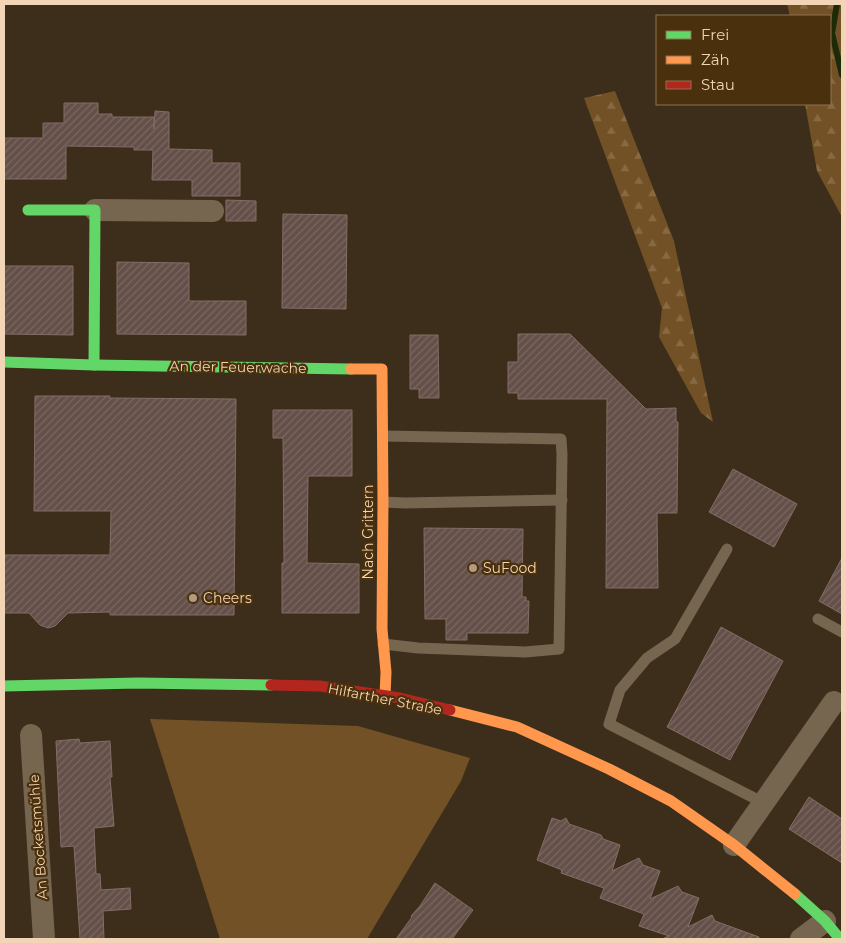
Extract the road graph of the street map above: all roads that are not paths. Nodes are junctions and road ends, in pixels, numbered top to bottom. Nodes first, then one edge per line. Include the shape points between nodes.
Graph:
1 (28, 210) dead end
2 (94, 210) junction
3 (213, 211) dead end
4 (4, 362) edge
5 (94, 364) junction
6 (382, 369) joint
7 (383, 436) junction
8 (562, 500) junction
9 (383, 502) junction
10 (727, 549) dead end
11 (818, 619) dead end
12 (842, 632) edge
13 (384, 644) junction
14 (4, 686) edge
15 (385, 696) junction
16 (840, 700) edge
17 (31, 735) dead end
18 (764, 803) junction
19 (734, 845) junction
20 (825, 922) junction
21 (44, 939) edge
22 (800, 939) edge
23 (840, 939) edge

1 - 2 street
2 - 3 street
2 - 5 street
4 - 5 street, An der Feuerwache
5 - 6 street, An der Feuerwache
6 - 7 street, Nach Grittern
7 - 8 lane via 562,439
7 - 9 street, Nach Grittern
8 - 9 lane
8 - 13 lane via 560,649 525,652
9 - 13 street, Nach Grittern
10 - 18 lane via 675,640 647,658 620,690 609,724
11 - 12 lane
13 - 15 street, Nach Grittern
14 - 15 street, Hilfarther Straße via 138,683 320,686
15 - 19 street, Hilfarther Straße via 517,728 671,801
16 - 18 street
17 - 21 street, An Bocketsmühle
18 - 19 street
19 - 20 street, Hilfarther Straße
20 - 22 street
20 - 23 street, Hilfarther Straße

